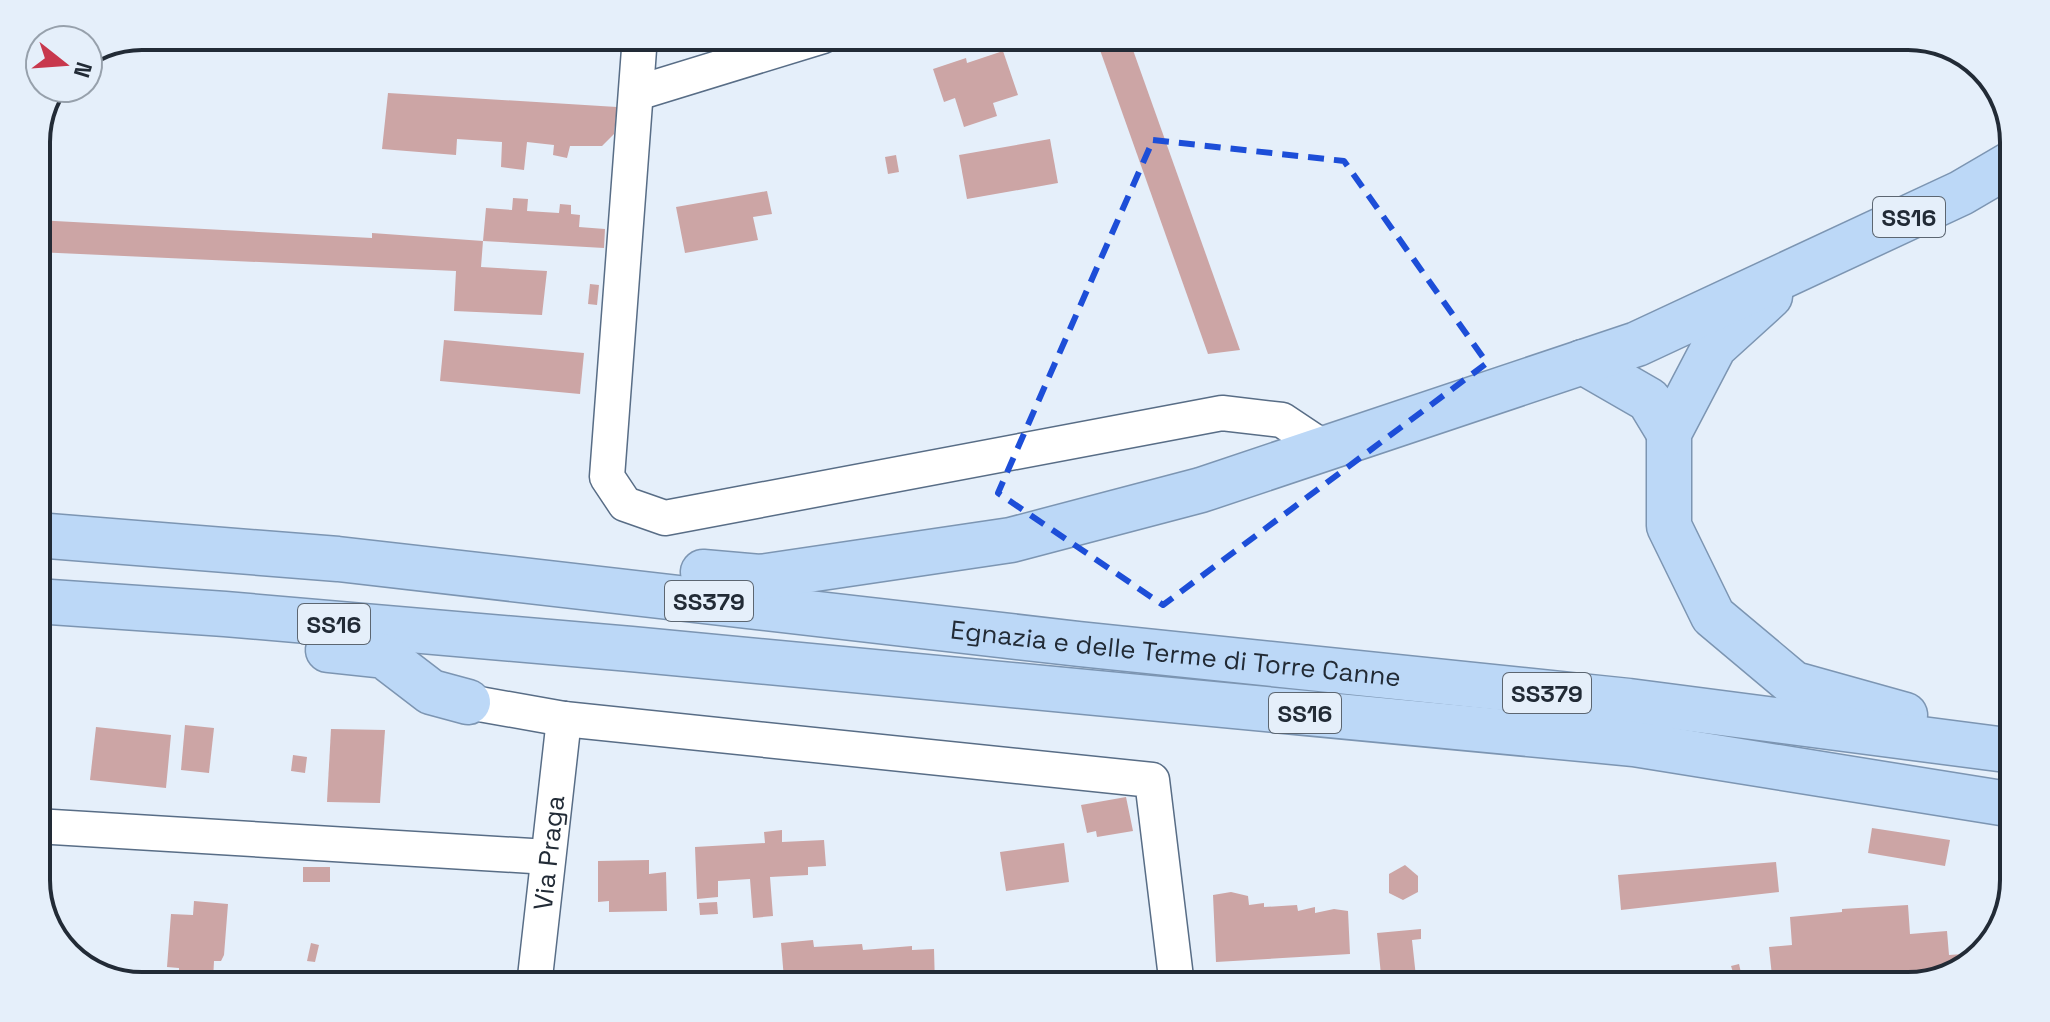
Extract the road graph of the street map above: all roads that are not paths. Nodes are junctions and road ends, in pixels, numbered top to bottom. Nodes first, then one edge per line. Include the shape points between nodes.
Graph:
1 (639, 50) edge
2 (777, 50) edge
3 (637, 93) junction
4 (2000, 170) edge
5 (1802, 267) junction
6 (1583, 362) junction
7 (1669, 433) junction
8 (1324, 448) junction
9 (50, 536) edge
10 (338, 559) junction
11 (50, 602) edge
12 (225, 614) junction
13 (631, 649) junction
14 (976, 682) joint
15 (468, 702) junction
16 (564, 719) junction
17 (2000, 732) edge
18 (2000, 749) edge
19 (2000, 804) edge
20 (50, 827) edge
21 (548, 857) junction
22 (536, 972) edge
23 (1175, 972) edge

1 - 3 street
2 - 3 street
3 - 8 street via 607,477 625,504 665,518 1222,413 1282,420
4 - 5 highway, SS16
5 - 6 highway, SS16 via 1637,344
5 - 7 highway via 1714,347
6 - 7 highway via 1649,400
6 - 8 highway, SS16
7 - 17 highway via 1669,526 1713,616 1794,684 1936,724
8 - 10 highway, SS16 via 1201,490 1011,540 760,577 501,552
9 - 10 highway, SS16
10 - 18 highway, Egnazia e delle Terme di Torre Canne / SS379 via 1629,701
11 - 12 highway, SS16
12 - 13 highway, SS16
12 - 15 highway via 298,647 384,656 431,692
13 - 14 highway, Egnazia e delle Terme di Torre Canne / SS379
13 - 15 highway via 477,667 462,673
14 - 19 highway, Egnazia e delle Terme di Torre Canne / SS16 via 1634,744
15 - 16 street
16 - 21 street, Via Praga
16 - 23 street via 1152,780
20 - 21 street
21 - 22 street, Via Praga

